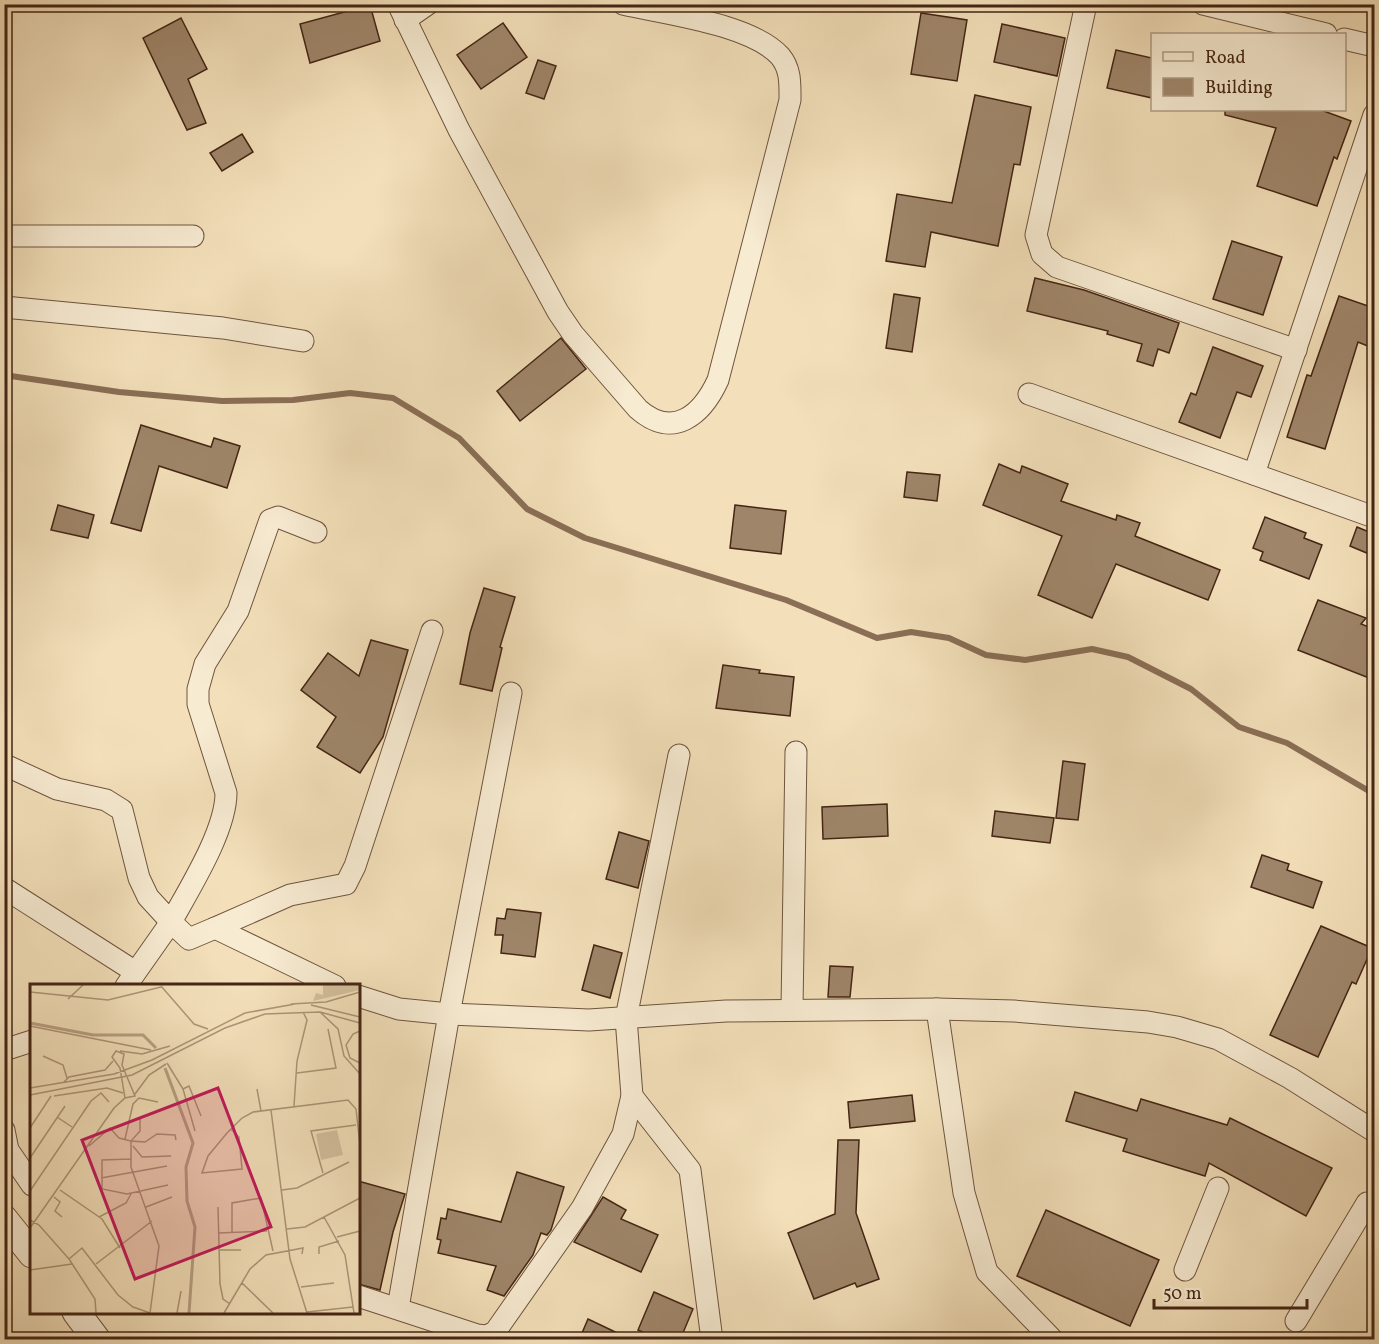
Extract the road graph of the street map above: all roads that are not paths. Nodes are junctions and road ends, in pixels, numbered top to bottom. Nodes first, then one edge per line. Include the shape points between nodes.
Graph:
1 (428, 4) edge
2 (623, 4) edge
3 (1086, 4) edge
4 (1203, 4) edge
5 (402, 12) edge
6 (1322, 33) edge
7 (1346, 39) edge
8 (1374, 46) edge
9 (1374, 115) edge
10 (4, 236) edge
11 (193, 236) dead end
12 (4, 307) edge
13 (303, 341) dead end
14 (1296, 350) junction
15 (1029, 394) dead end
16 (1254, 474) junction
17 (1374, 517) edge
18 (316, 532) dead end
19 (432, 631) dead end
20 (511, 693) dead end
21 (796, 752) dead end
22 (679, 755) dead end
23 (5, 765) edge
24 (4, 888) edge
25 (171, 922) junction
26 (215, 928) junction
27 (130, 978) edge
28 (329, 984) edge
29 (360, 997) edge
30 (792, 1009) junction
31 (937, 1009) junction
32 (449, 1014) junction
33 (626, 1018) junction
34 (30, 1042) edge
35 (4, 1050) edge
36 (632, 1096) junction
37 (4, 1130) edge
38 (1374, 1131) edge
39 (30, 1182) edge
40 (1218, 1188) dead end
41 (1367, 1203) dead end
42 (4, 1219) edge
43 (30, 1252) edge
44 (1185, 1270) dead end
45 (360, 1297) edge
46 (398, 1308) junction
47 (78, 1314) edge
48 (1296, 1321) dead end
49 (97, 1340) edge
50 (712, 1340) edge
51 (1053, 1340) edge

1 - 5 street
2 - 5 street via 744,32 781,57 790,75 790,100 717,380 703,406 690,418 678,422 664,422 644,414 568,327 459,130
3 - 14 street via 1036,235 1042,254 1057,267
4 - 6 street
7 - 8 street
9 - 14 street
10 - 11 street
12 - 13 street via 223,328
14 - 16 street
15 - 16 street
16 - 17 street
18 - 25 street via 278,517 270,520 238,611 201,675 198,704 226,793 226,805 196,876
19 - 26 street via 346,884 290,896
20 - 32 street
21 - 30 street
22 - 33 street
23 - 25 street via 57,789 106,800 122,810 139,878 148,897
24 - 27 street
25 - 26 street via 189,939
25 - 27 street
26 - 28 street
29 - 32 street via 399,1009
30 - 31 street
30 - 33 street
31 - 38 street via 1056,1014 1177,1027 1238,1050
31 - 51 street via 964,1193 987,1272
32 - 33 street
32 - 46 street
33 - 36 street
34 - 35 street
36 - 46 street via 614,1153 582,1208 495,1332 477,1335
36 - 50 street via 690,1170
37 - 39 street via 8,1150
40 - 44 street
41 - 48 street
42 - 43 street
45 - 46 street
47 - 49 street

